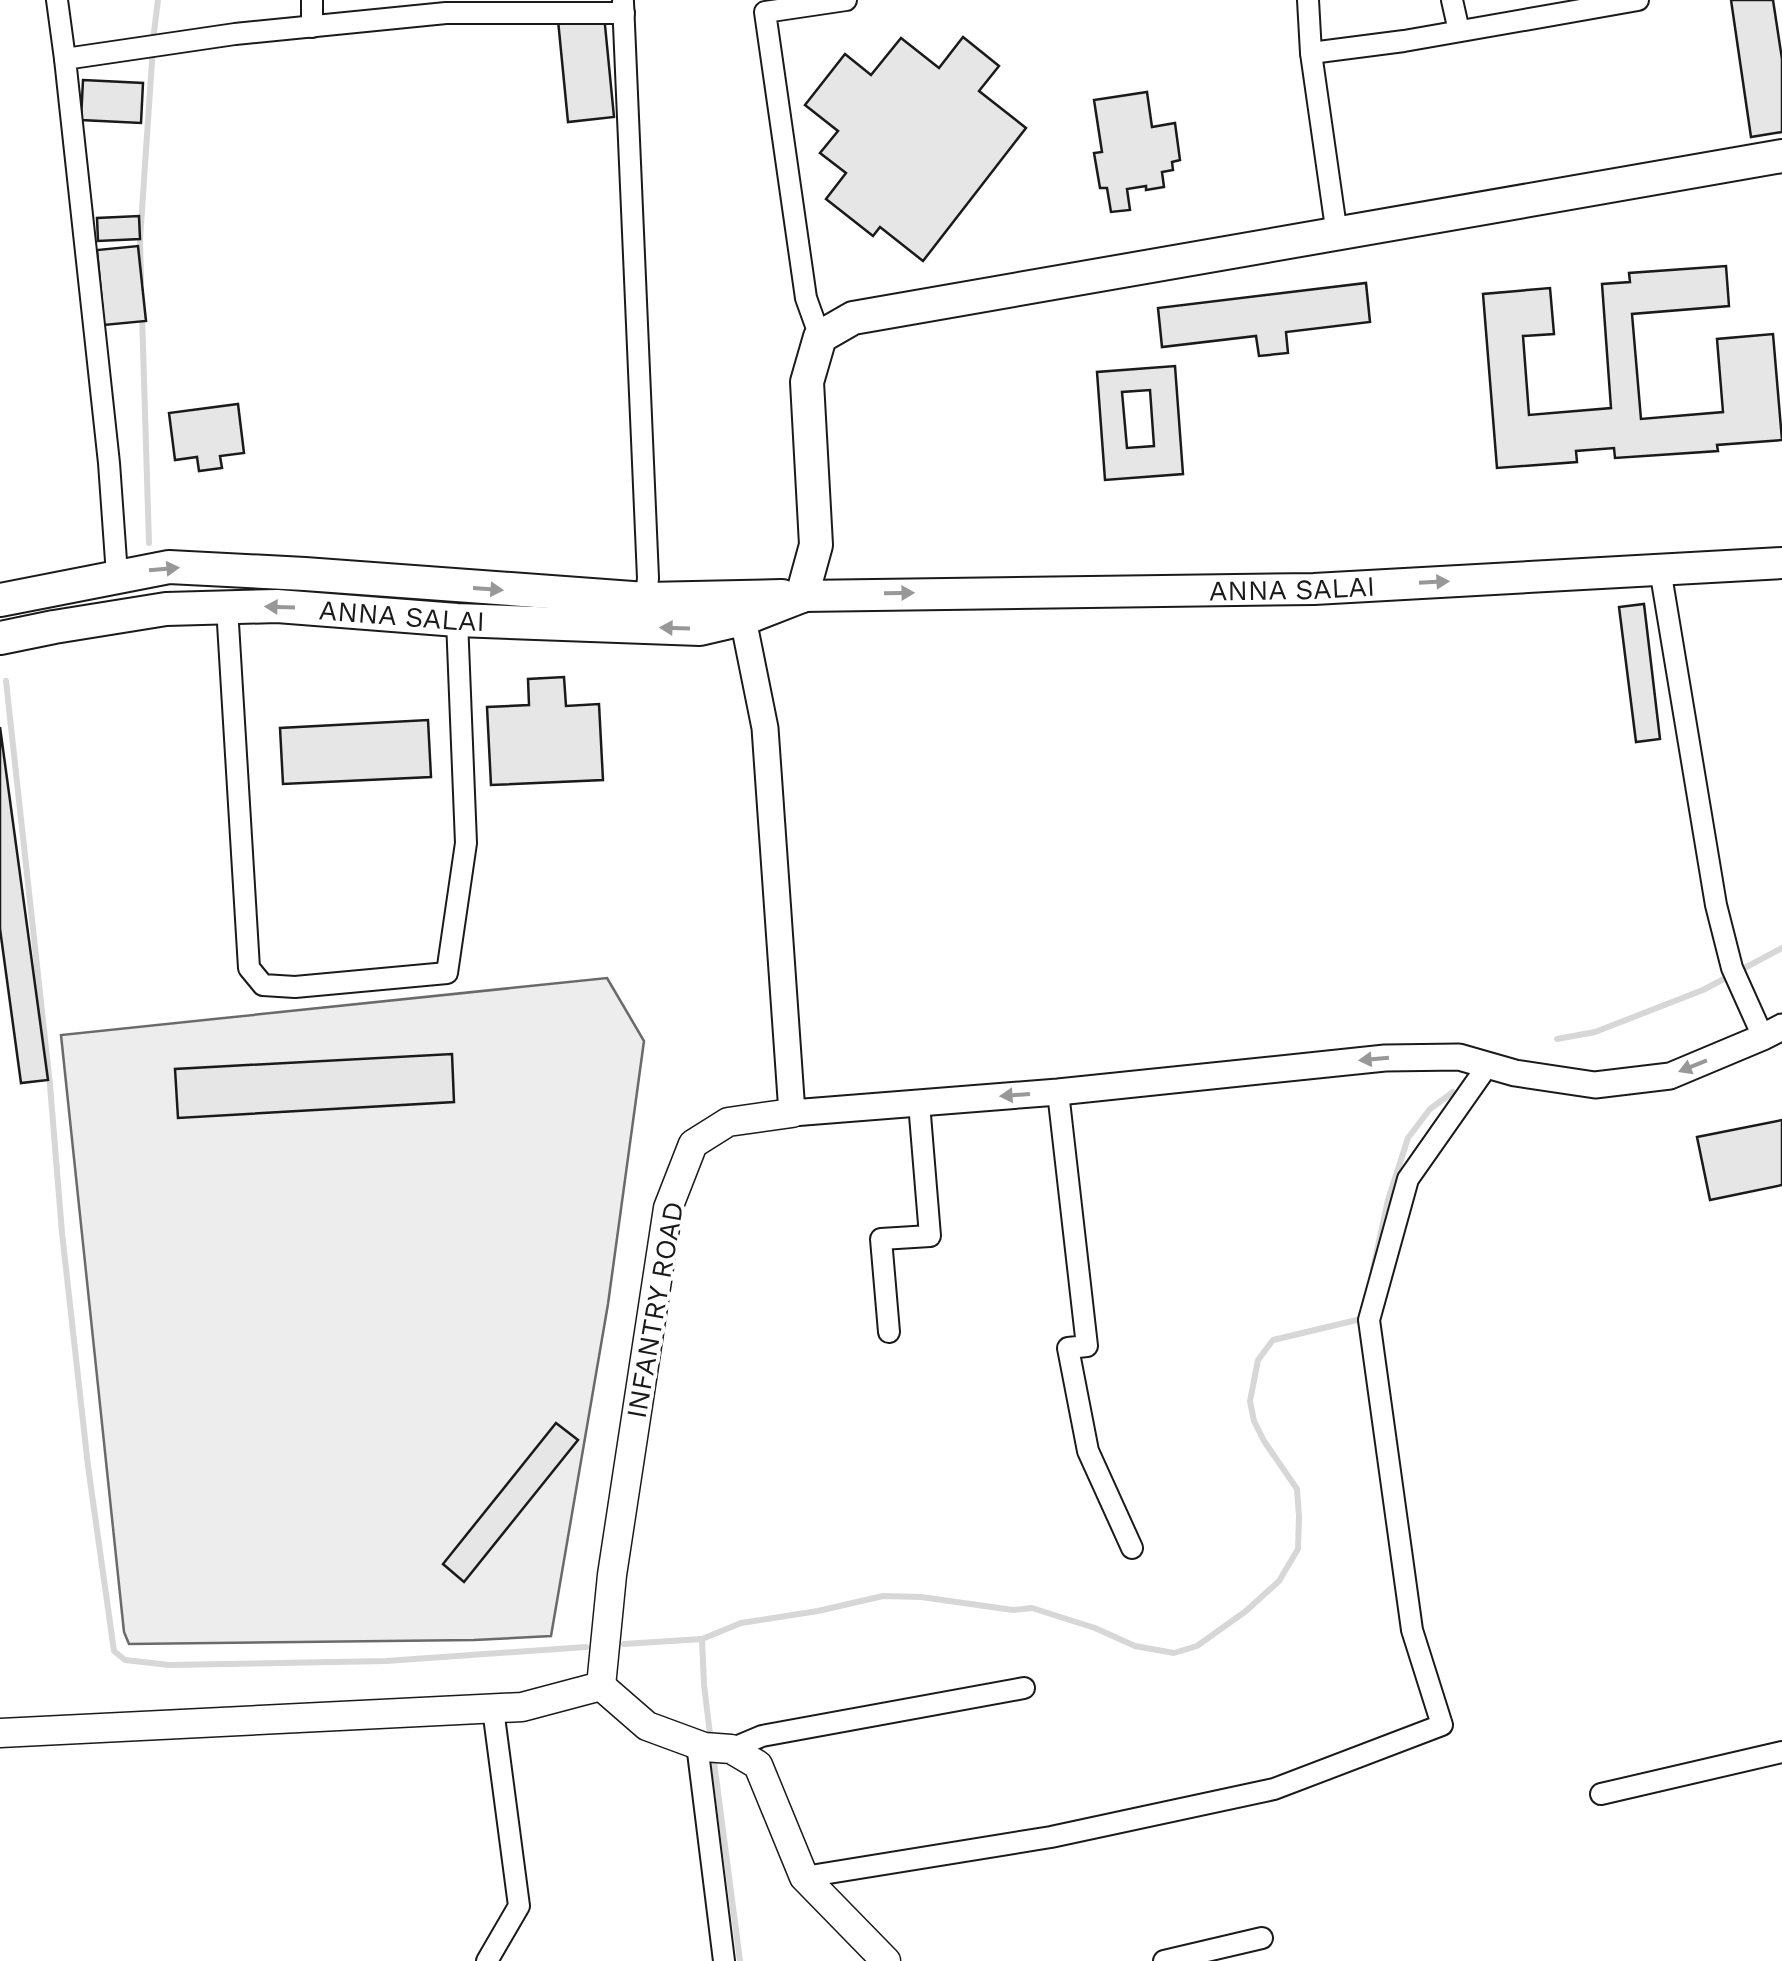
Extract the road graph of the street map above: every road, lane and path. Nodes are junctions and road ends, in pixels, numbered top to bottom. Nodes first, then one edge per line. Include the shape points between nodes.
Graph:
1 (56, 0) edge
2 (312, 0) edge
3 (846, 0) edge
4 (1308, 0) edge
5 (1452, 0) edge
6 (1638, 0) edge
7 (624, 6) edge
8 (764, 6) edge
9 (446, 7) edge
10 (312, 26) junction
11 (1459, 31) junction
12 (1312, 54) junction
13 (64, 60) junction
14 (1782, 156) edge
15 (1337, 235) junction
16 (820, 337) junction
17 (1782, 563) edge
18 (1660, 569) junction
19 (117, 576) junction
20 (802, 596) junction
21 (646, 599) junction
22 (0, 600) edge
23 (227, 607) junction
24 (743, 619) junction
25 (457, 620) junction
26 (0, 638) edge
27 (1773, 1032) edge
28 (1488, 1065) junction
29 (1058, 1092) junction
30 (919, 1102) junction
31 (792, 1112) junction
32 (889, 1332) dead end
33 (1132, 1548) dead end
34 (600, 1686) junction
35 (1024, 1688) dead end
36 (493, 1709) junction
37 (0, 1733) edge
38 (697, 1744) junction
39 (730, 1750) junction
40 (1782, 1752) edge
41 (1602, 1794) dead end
42 (804, 1877) junction
43 (1262, 1938) dead end
44 (487, 1961) edge
45 (724, 1961) edge
46 (886, 1961) edge
47 (1164, 1961) edge

1 - 13 street
2 - 10 street
3 - 8 street
4 - 12 street
5 - 11 street
6 - 11 street
7 - 9 street
7 - 21 street
8 - 16 street via 806,298
9 - 10 street
10 - 13 street
11 - 12 street
12 - 15 street
13 - 19 street
14 - 15 highway
15 - 16 highway via 853,318
16 - 20 highway via 807,382 816,545
17 - 18 main road, ANNA SALAI
20 -> 18 main road, ANNA SALAI via 1314,589
18 - 27 street via 1716,905 1732,968
19 -> 21 highway, ANNA SALAI via 170,566
19 - 22 highway, ANNA SALAI
20 - 21 highway, ANNA SALAI
20 - 24 highway, ANNA SALAI
25 -> 23 highway, ANNA SALAI
23 - 25 street via 249,968 263,984 295,987 447,972 466,843
23 - 26 highway, ANNA SALAI via 166,609
24 -> 25 highway, ANNA SALAI via 700,629
24 - 31 street via 766,728
27 -> 28 street, INFANTRY ROAD via 1670,1076 1595,1085
28 -> 29 street, INFANTRY ROAD via 1459,1057 1384,1058
28 - 42 street via 1408,1179 1368,1320 1412,1630 1442,1724 1274,1789 1051,1837
29 -> 30 street, INFANTRY ROAD
29 - 33 street via 1086,1346 1068,1348 1088,1452
30 - 31 street, INFANTRY ROAD
30 - 32 street via 930,1236 881,1240
31 - 34 main road, INFANTRY ROAD via 728,1122 693,1144 668,1208
34 - 36 main road
34 - 38 main road via 648,1726
35 - 39 street via 762,1736
36 - 37 main road
36 - 44 street via 518,1906
38 - 39 main road
38 - 45 street
39 - 42 main road via 758,1765
40 - 41 street
42 - 46 main road
43 - 47 street

